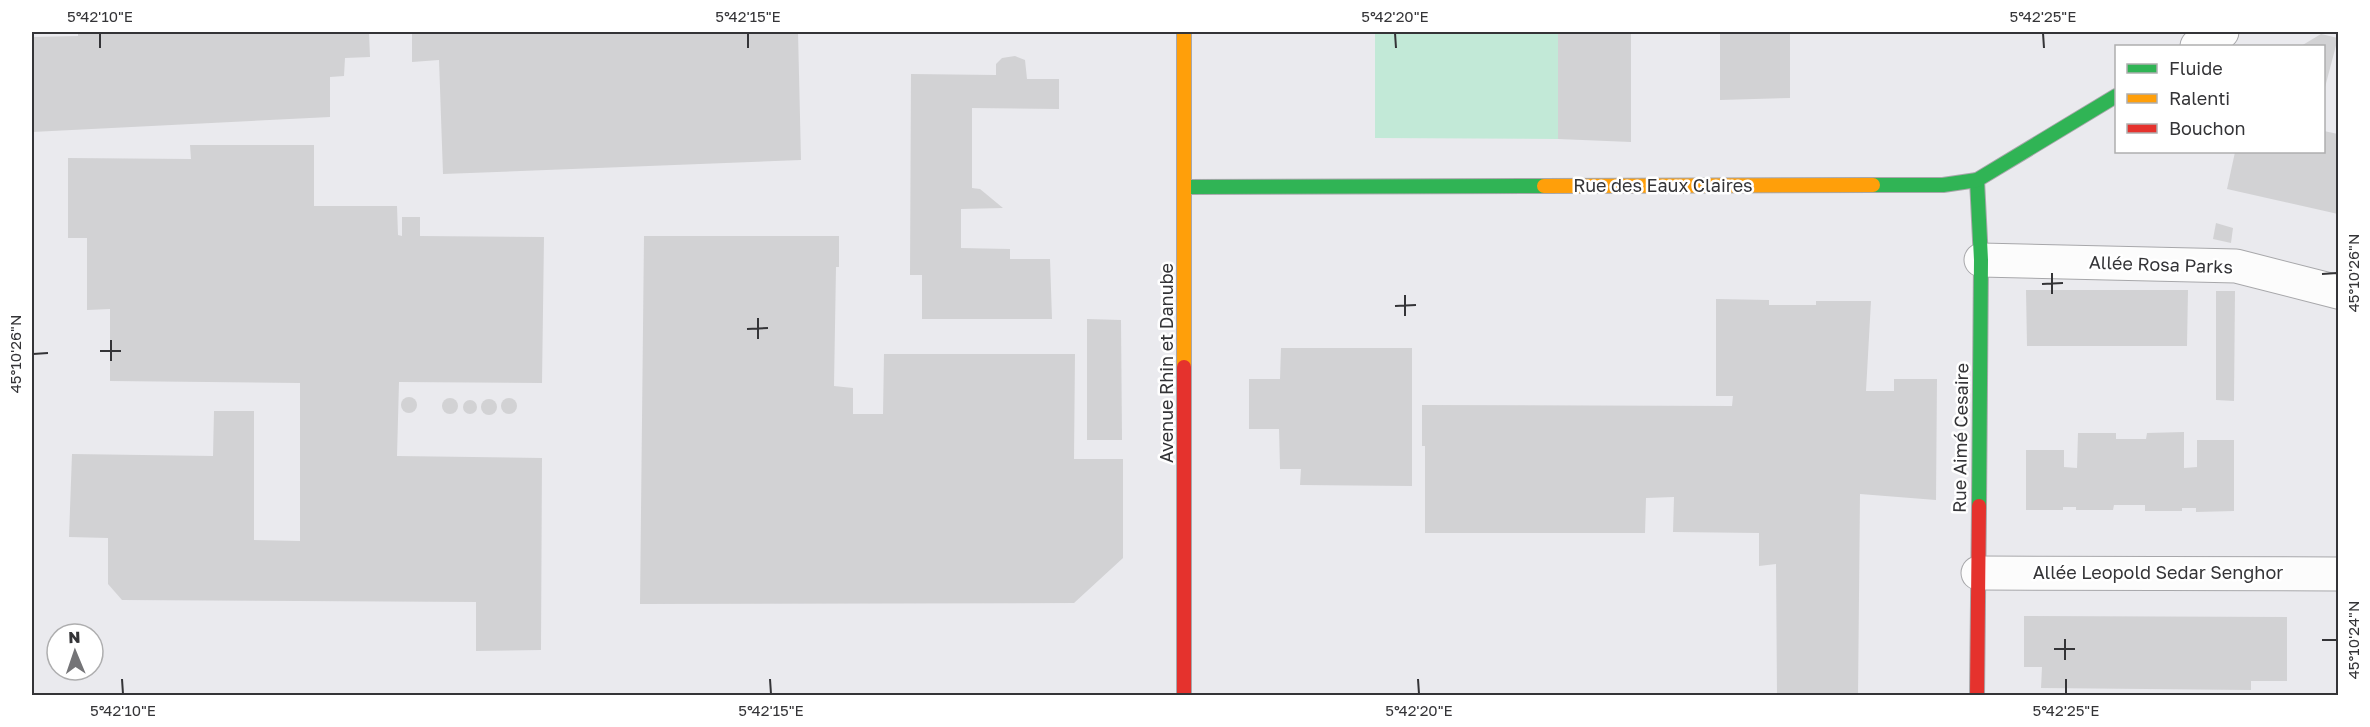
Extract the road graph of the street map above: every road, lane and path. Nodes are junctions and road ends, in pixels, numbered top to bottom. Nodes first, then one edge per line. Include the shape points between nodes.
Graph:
1 (1184, 32) edge
2 (2222, 32) edge
3 (2199, 45) edge
4 (2115, 97) edge
5 (1977, 180) junction
6 (1186, 187) junction
7 (1981, 260) junction
8 (2338, 292) edge
9 (1978, 573) junction
10 (2338, 574) edge
11 (1184, 696) edge
12 (1977, 696) edge

1 - 6 street, Avenue Rhin et Danube
2 - 3 street
4 - 5 street, Rue des Eaux Claires
5 - 6 street, Rue des Eaux Claires via 1943,185
5 - 7 street, Rue Aimé Cesaire
6 - 11 street, Avenue Rhin et Danube
7 - 8 street, Allée Rosa Parks via 2236,266
7 - 9 street, Rue Aimé Cesaire
9 - 10 street, Allée Leopold Sedar Senghor
9 - 12 street, Rue Aimé Cesaire

